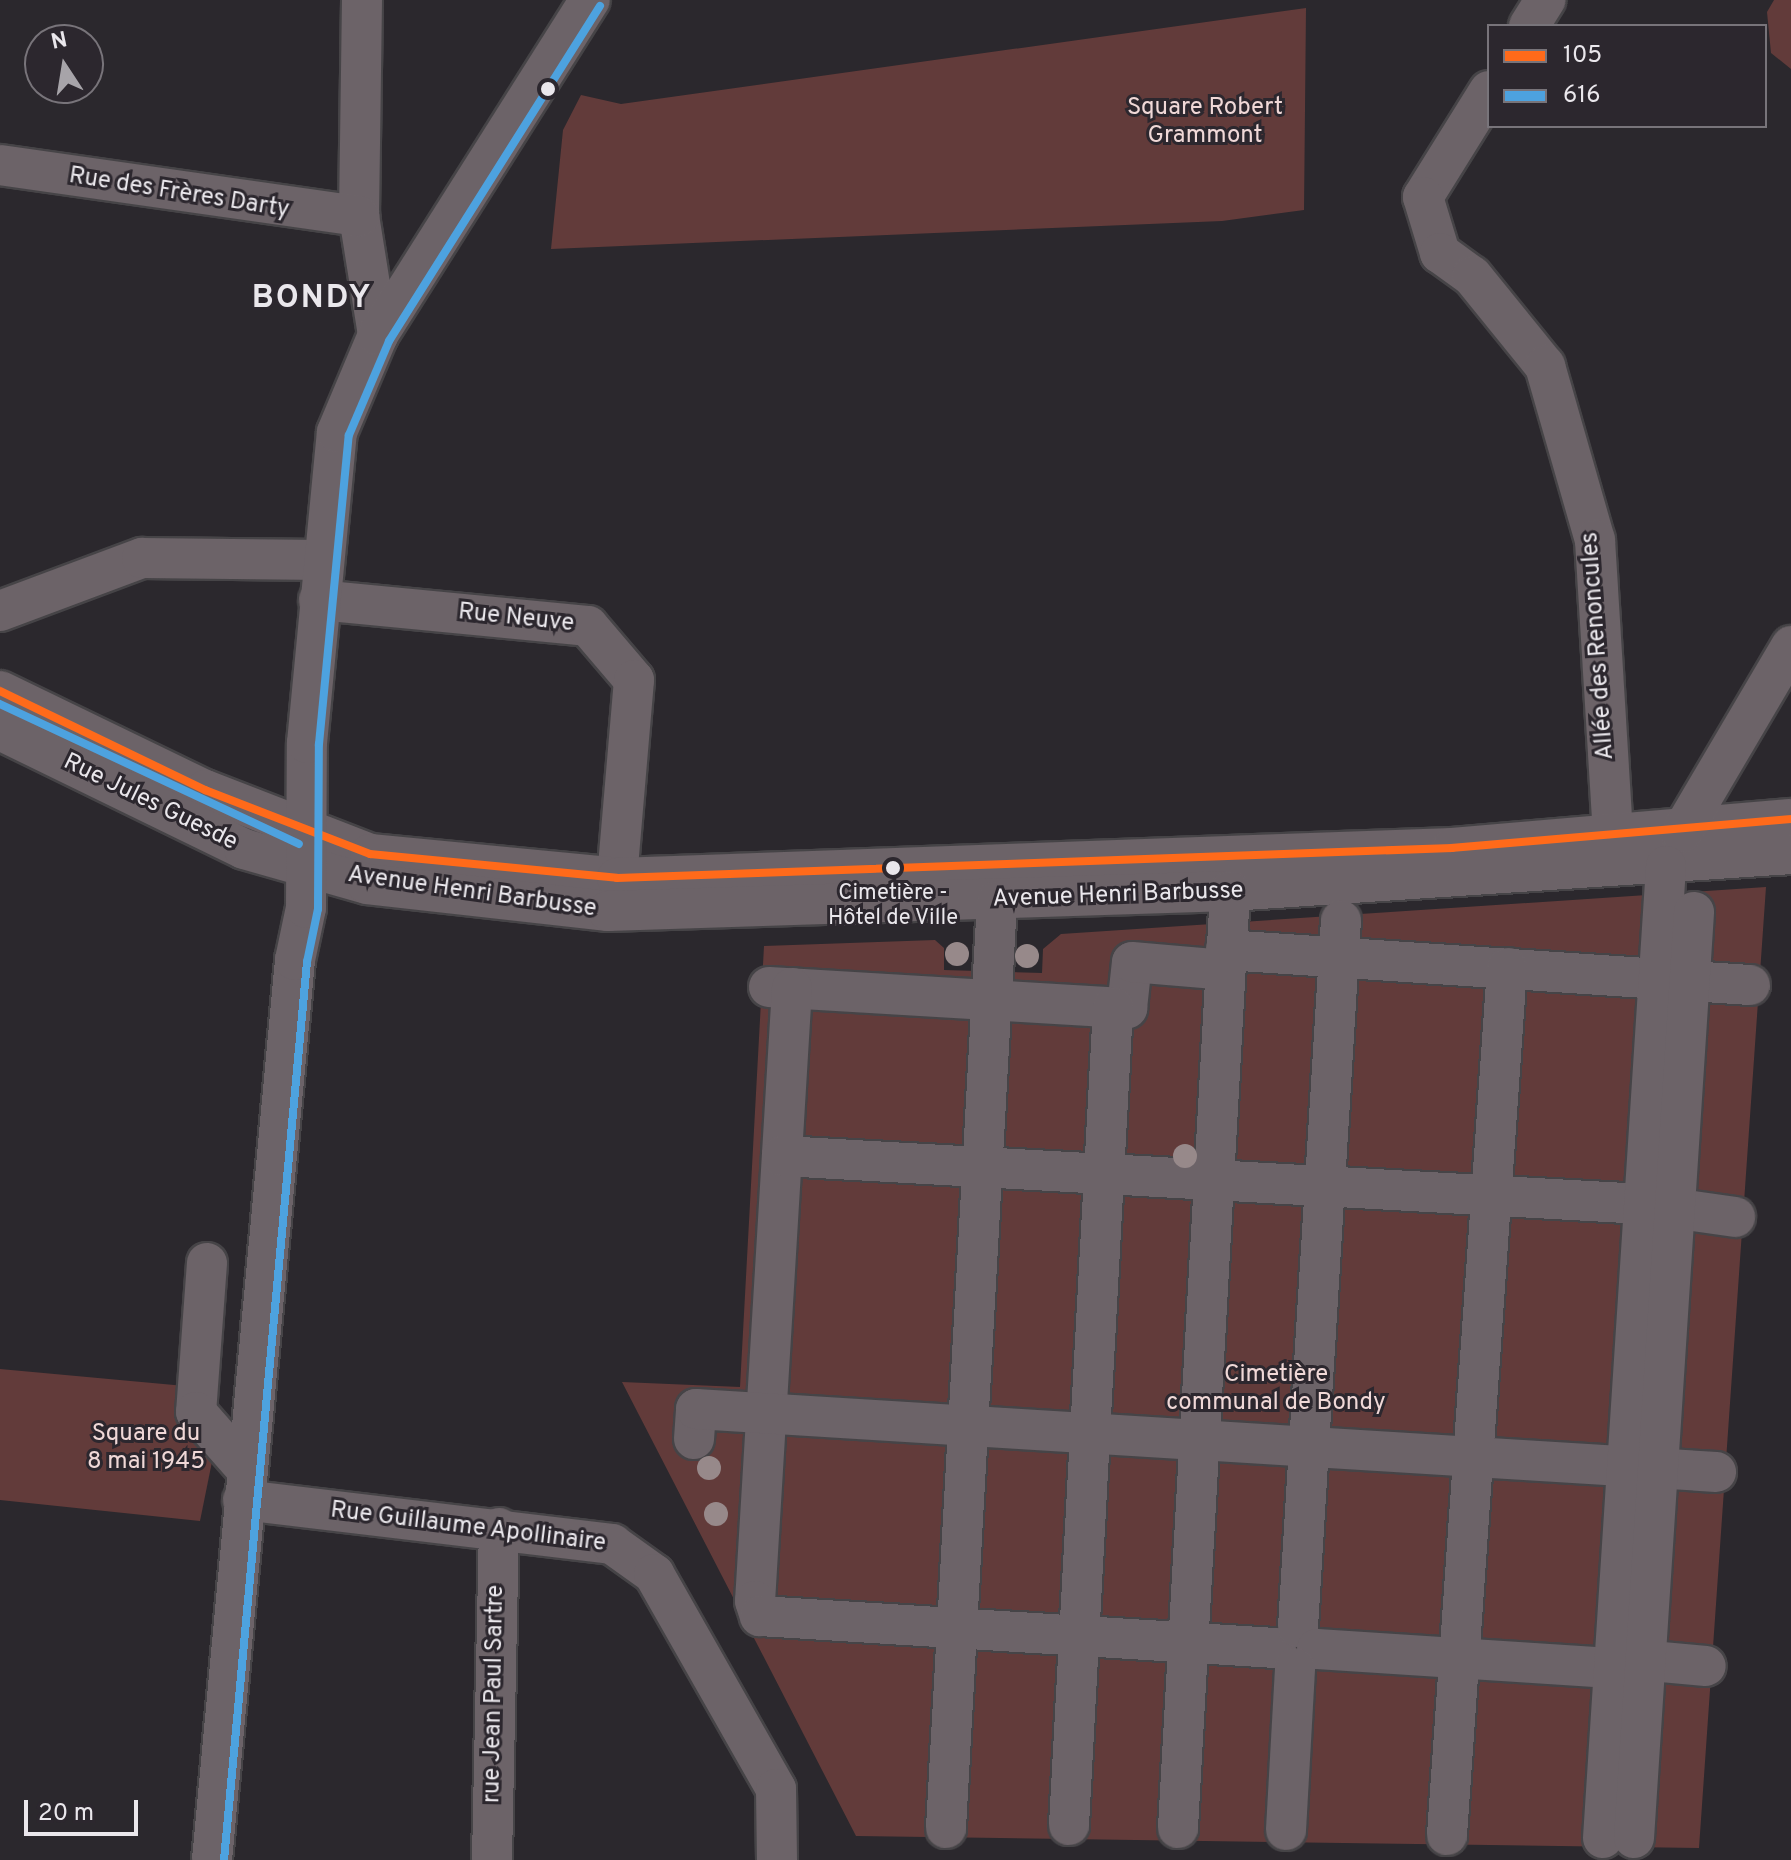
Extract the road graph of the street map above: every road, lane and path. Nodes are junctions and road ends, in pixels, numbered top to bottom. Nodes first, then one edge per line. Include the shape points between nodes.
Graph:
1 (362, 0) edge
2 (590, 0) edge
3 (1545, 0) edge
4 (1530, 24) edge
5 (1487, 94) edge
6 (0, 165) edge
7 (359, 216) junction
8 (378, 335) junction
9 (322, 560) junction
10 (319, 600) junction
11 (0, 611) edge
12 (1791, 646) edge
13 (0, 691) edge
14 (0, 730) edge
15 (1791, 819) edge
16 (1613, 837) junction
17 (1674, 849) junction
18 (304, 850) junction
19 (1791, 854) edge
20 (617, 878) junction
21 (1230, 891) junction
22 (997, 901) junction
23 (1694, 912) dead end
24 (1340, 938) junction
25 (1225, 960) junction
26 (1507, 968) junction
27 (1674, 980) junction
28 (1750, 985) dead end
29 (992, 1000) junction
30 (1113, 1007) junction
31 (782, 1156) junction
32 (983, 1167) junction
33 (1103, 1174) junction
34 (1213, 1180) junction
35 (1325, 1186) junction
36 (1487, 1195) junction
37 (1659, 1206) junction
38 (1735, 1217) dead end
39 (207, 1263) dead end
40 (253, 1407) junction
41 (766, 1412) junction
42 (968, 1423) junction
43 (1090, 1431) junction
44 (217, 1437) junction
45 (1199, 1438) junction
46 (694, 1439) dead end
47 (1309, 1446) junction
48 (1472, 1456) junction
49 (1642, 1466) junction
50 (1716, 1472) dead end
51 (245, 1485) junction
52 (499, 1528) junction
53 (957, 1628) junction
54 (1079, 1636) junction
55 (1188, 1642) junction
56 (1297, 1648) junction
57 (1459, 1658) junction
58 (1626, 1669) junction
59 (1705, 1676) dead end
60 (1069, 1825) dead end
61 (946, 1828) dead end
62 (1178, 1828) dead end
63 (1286, 1830) dead end
64 (1447, 1835) dead end
65 (1619, 1838) dead end
66 (212, 1860) edge
67 (492, 1860) edge
68 (777, 1860) edge

1 - 7 street
2 - 8 street
3 - 4 street
5 - 16 street, Allée des Renoncules via 1423,197 1440,253 1472,276 1545,366 1595,540
6 - 7 street, Rue des Frères Darty
7 - 8 street
8 - 9 street via 337,432
9 - 10 street
9 - 11 street via 142,558
10 - 18 street
10 - 20 street, Rue Neuve via 588,626 634,680
12 - 17 street
13 - 18 street, Rue Jules Guesde
14 - 18 street, Rue Jules Guesde via 204,831
15 - 17 street, Avenue Henri Barbusse
16 - 17 street, Avenue Henri Barbusse
16 - 20 street, Avenue Henri Barbusse via 971,869
17 - 19 street, Avenue Henri Barbusse
17 - 21 street, Avenue Henri Barbusse
17 - 27 street
18 - 20 street, Avenue Henri Barbusse
18 - 22 street, Avenue Henri Barbusse via 367,884 608,911
18 - 40 street via 306,908 295,960
21 - 22 street, Avenue Henri Barbusse
21 - 25 street
22 - 29 street
23 - 27 street
24 - 25 street
24 - 26 street
24 - 35 street
25 - 30 street via 1132,962 1127,1008
25 - 34 street
26 - 27 street
26 - 36 street
27 - 28 street
27 - 37 street
29 - 30 street
29 - 31 street via 780,988
29 - 32 street
30 - 33 street
31 - 32 street
31 - 41 street
32 - 33 street
32 - 42 street
33 - 34 street
33 - 43 street
34 - 35 street
34 - 45 street
35 - 36 street
35 - 47 street
36 - 37 street
36 - 48 street
37 - 38 street
37 - 49 street
39 - 44 street via 196,1412
40 - 44 street
40 - 51 street
41 - 42 street
41 - 46 street via 696,1409
41 - 53 street via 755,1601 760,1616
42 - 43 street
42 - 53 street
43 - 45 street
43 - 54 street
44 - 51 street
45 - 47 street
45 - 55 street
47 - 48 street
47 - 56 street
48 - 49 street
48 - 57 street
49 - 50 street
49 - 58 street
51 - 52 street, Rue Guillaume Apollinaire
51 - 66 street
52 - 67 street, rue Jean Paul Sartre
52 - 68 street, Rue Guillaume Apollinaire via 612,1544 654,1574 776,1789
53 - 54 street
53 - 61 street
54 - 55 street
54 - 60 street
55 - 56 street
55 - 62 street
56 - 57 street
56 - 63 street
57 - 58 street
57 - 64 street
58 - 59 street
58 - 65 street

